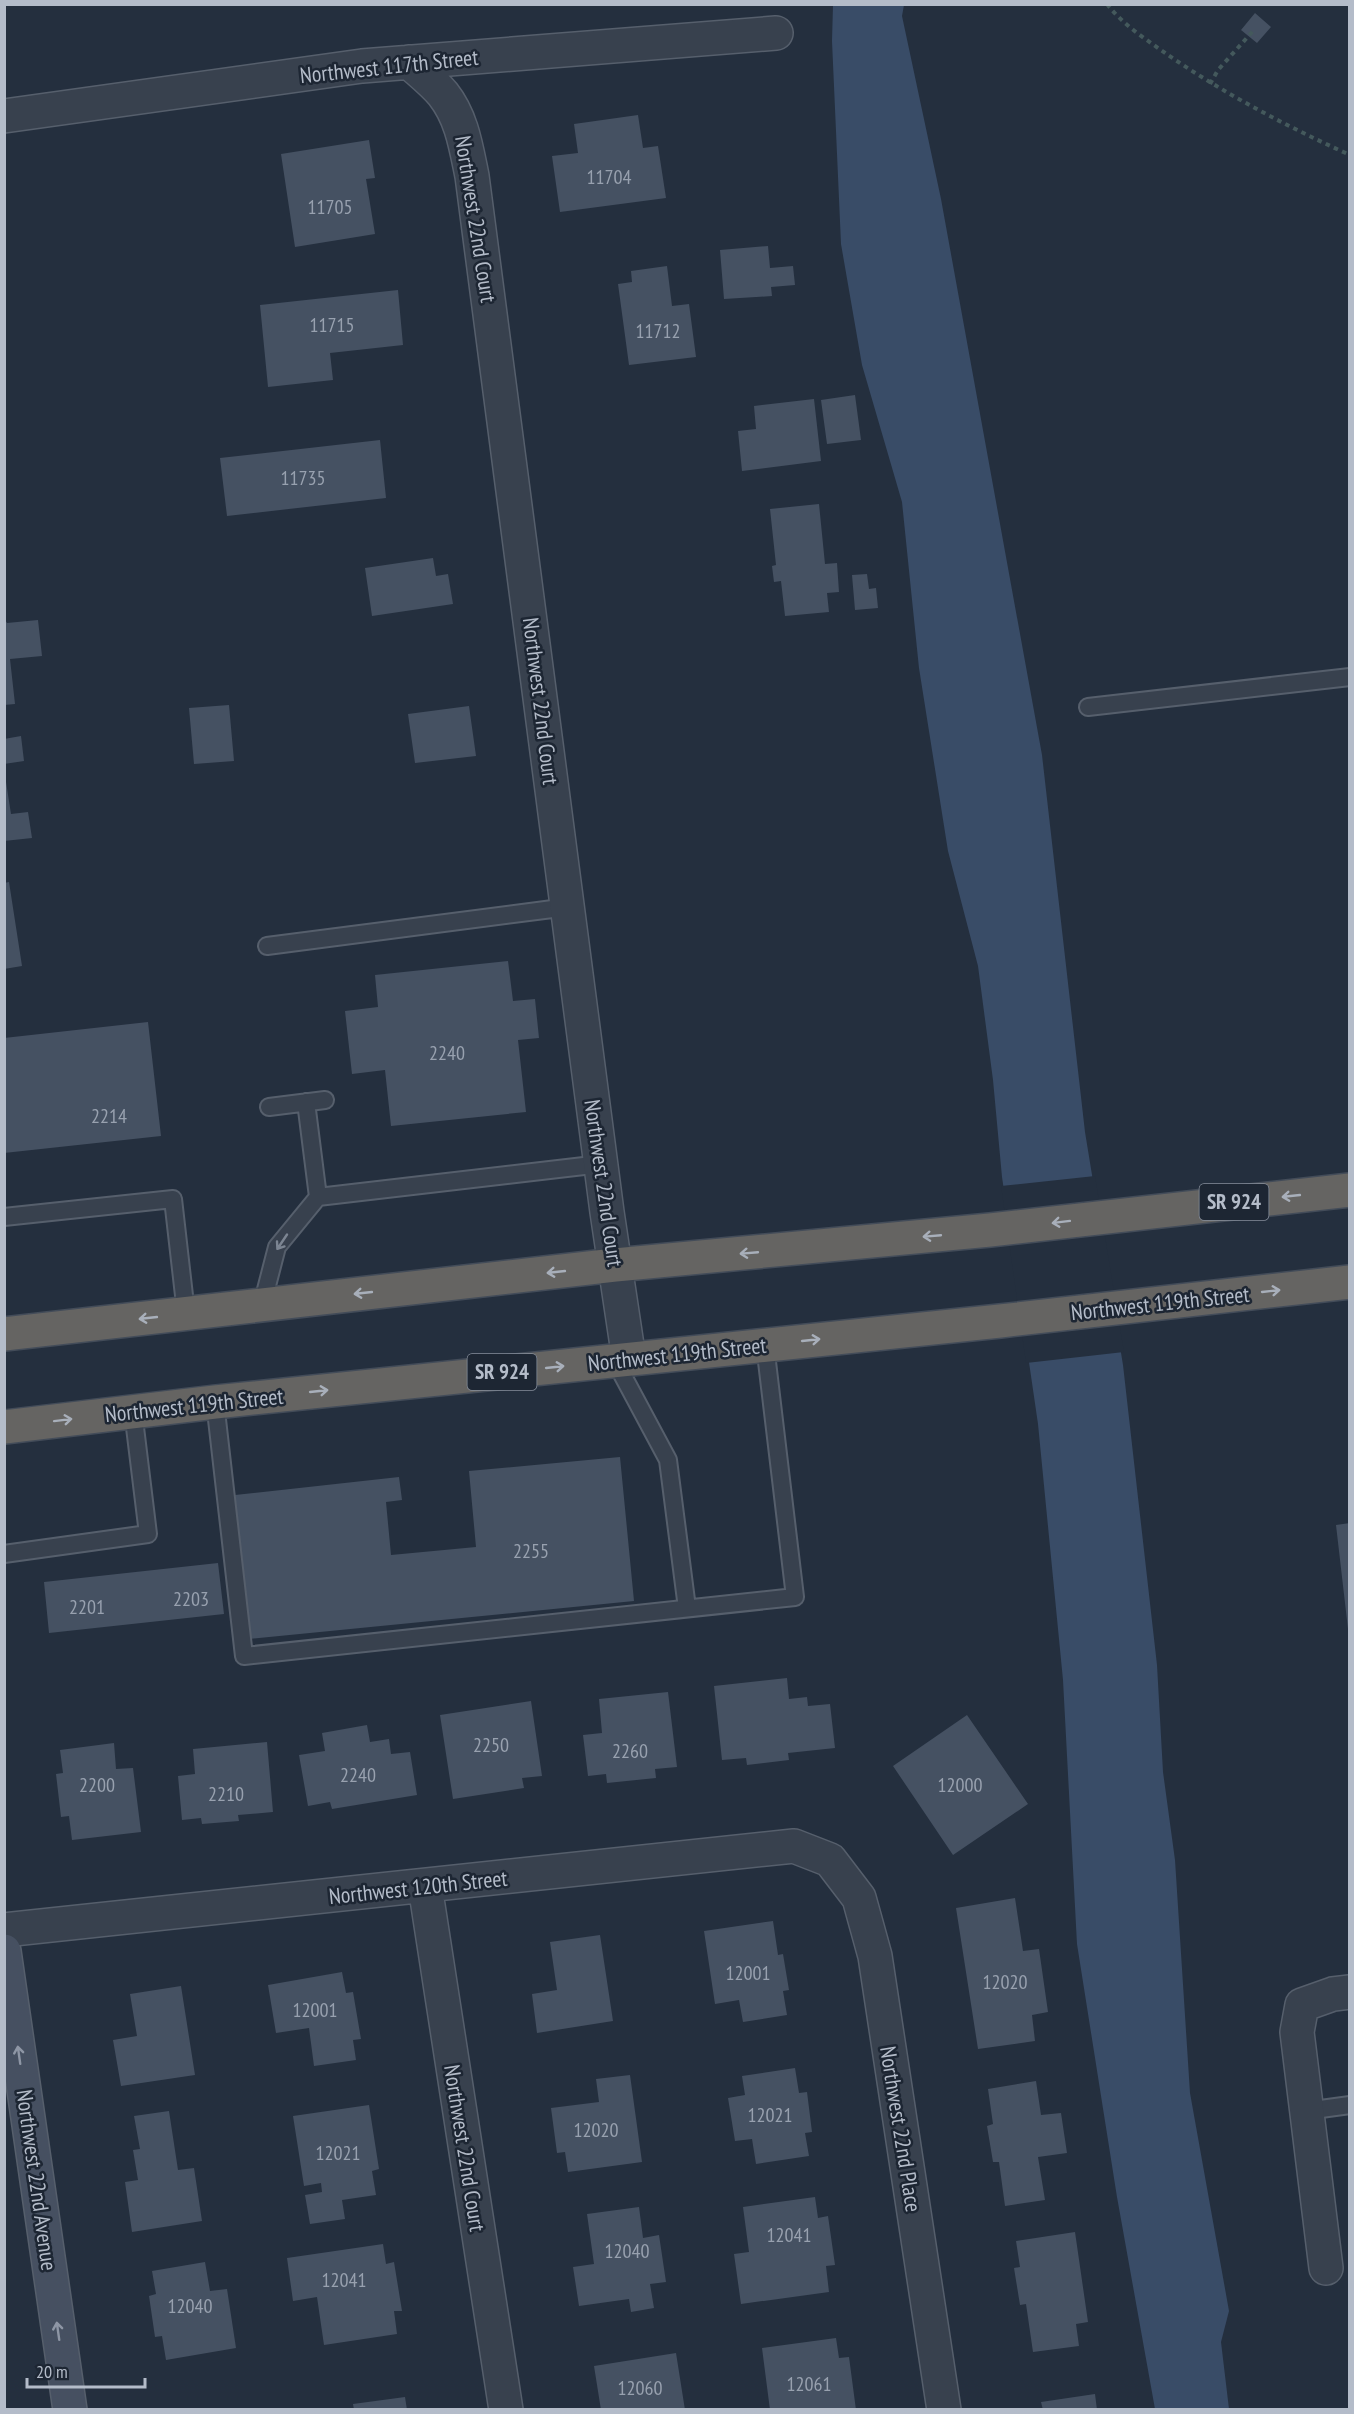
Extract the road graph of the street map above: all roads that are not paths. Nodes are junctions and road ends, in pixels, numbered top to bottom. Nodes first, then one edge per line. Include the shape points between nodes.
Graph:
1 (776, 33) dead end
2 (409, 62) junction
3 (4, 116) edge
4 (1350, 677) edge
5 (1088, 707) dead end
6 (568, 907) junction
7 (267, 946) dead end
8 (326, 1100) dead end
9 (306, 1102) junction
10 (269, 1107) dead end
11 (601, 1164) junction
12 (1350, 1190) edge
13 (318, 1197) junction
14 (4, 1217) edge
15 (615, 1265) junction
16 (1350, 1282) edge
17 (262, 1305) junction
18 (186, 1313) junction
19 (4, 1334) edge
20 (765, 1345) junction
21 (622, 1360) junction
22 (215, 1402) junction
23 (133, 1411) junction
24 (4, 1427) edge
25 (4, 1554) edge
26 (687, 1608) junction
27 (830, 1860) joint
28 (425, 1886) junction
29 (4, 1930) edge
30 (4, 1951) edge
31 (1350, 1992) edge
32 (1350, 2105) edge
33 (1306, 2110) junction
34 (1326, 2268) dead end
35 (70, 2409) edge
36 (506, 2409) edge
37 (944, 2409) edge

1 - 2 street, Northwest 117th Street
2 - 3 street, Northwest 117th Street
2 - 6 street, Northwest 22nd Court via 453,109 463,132 472,176
4 - 5 lane
6 - 7 lane
6 - 11 street, Northwest 22nd Court
8 - 9 lane
9 - 10 lane
9 - 13 lane
11 - 13 lane
11 - 15 street, Northwest 22nd Court
12 -> 15 highway, SR 924 via 990,1230
13 -> 17 lane via 277,1247
14 - 18 lane via 173,1199
15 -> 17 highway, SR 924
15 - 21 street, Northwest 22nd Court
20 -> 16 highway, Northwest 119th Street / SR 924
17 - 18 highway, SR 924
18 -> 19 highway, SR 924
20 - 21 highway, Northwest 119th Street / SR 924
20 - 26 lane via 795,1597
22 -> 21 highway, Northwest 119th Street / SR 924
21 - 26 lane via 668,1460
22 - 23 highway, Northwest 119th Street / SR 924
22 - 26 lane via 244,1656
24 -> 23 highway, Northwest 119th Street / SR 924
23 - 25 lane via 148,1534
27 - 28 street, Northwest 120th Street via 794,1846
27 - 37 street, Northwest 22nd Place via 859,1898 875,1956
28 - 29 street, Northwest 120th Street
28 - 36 street, Northwest 22nd Court
35 -> 30 main road, Northwest 22nd Avenue
31 - 33 street via 1302,2005 1297,2032
32 - 33 lane
33 - 34 street

